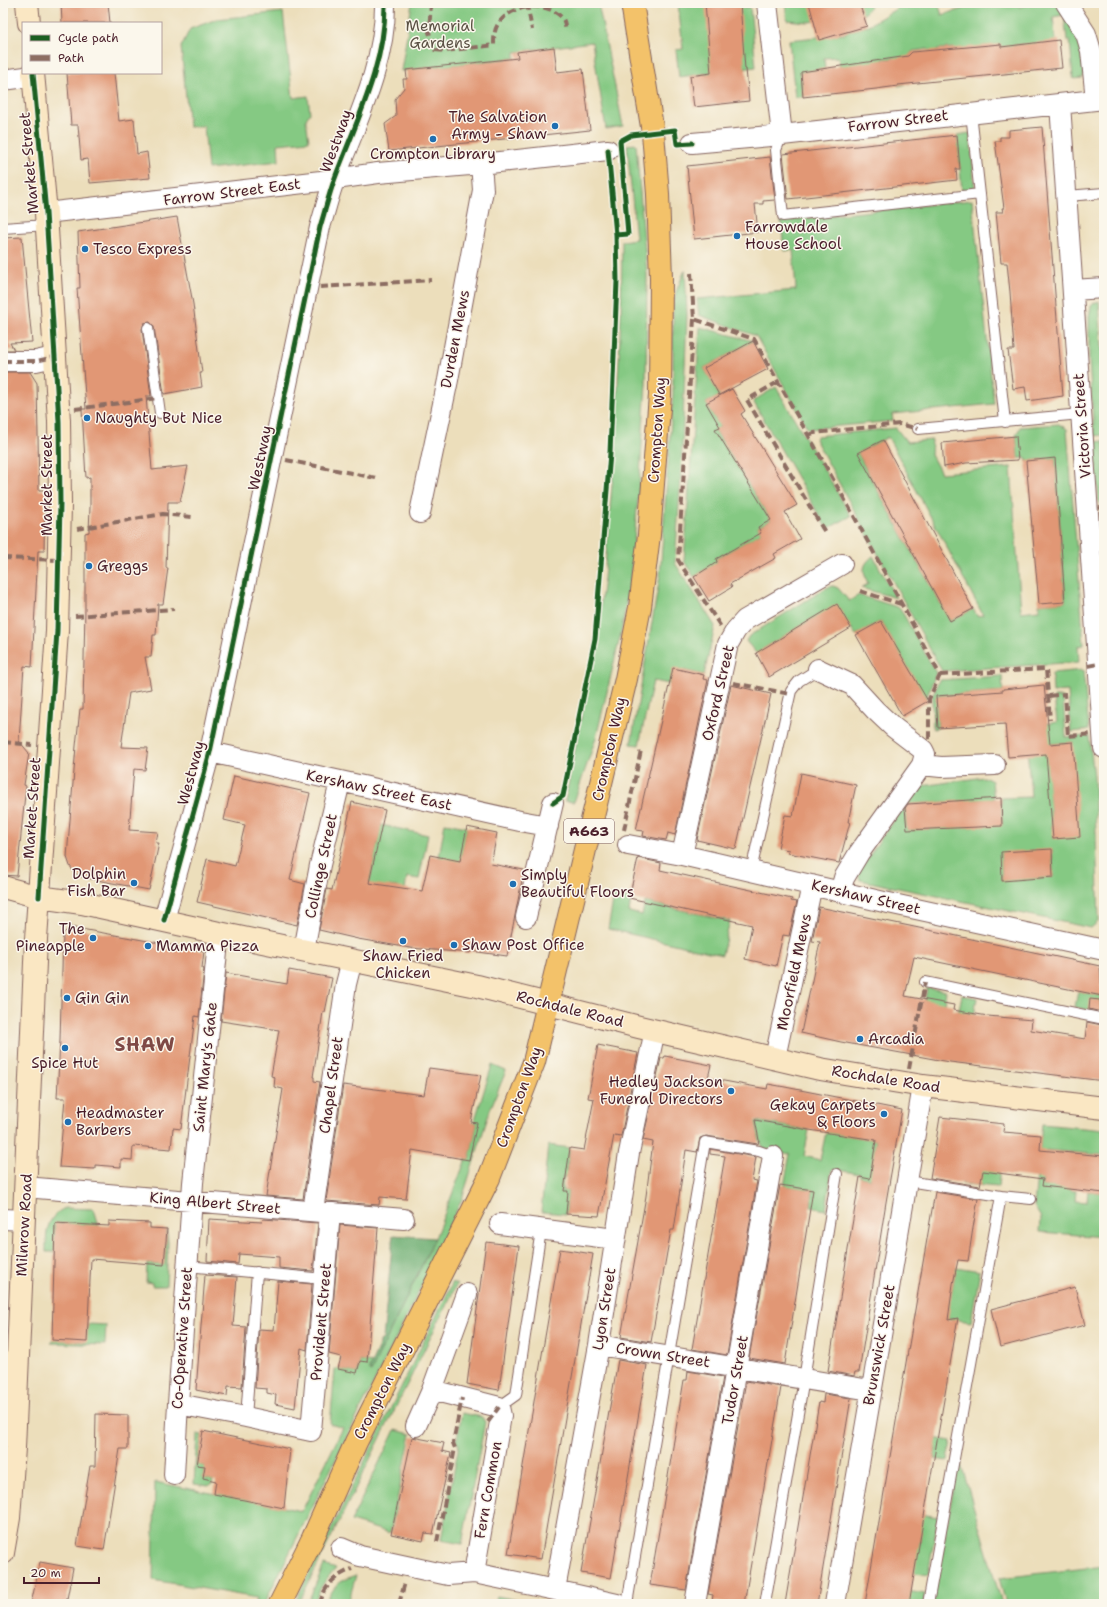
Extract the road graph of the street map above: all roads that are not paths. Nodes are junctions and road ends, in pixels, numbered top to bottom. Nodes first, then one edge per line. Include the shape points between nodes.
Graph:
1 (27, 3) edge
2 (385, 3) edge
3 (632, 3) edge
4 (767, 3) edge
5 (1066, 3) edge
6 (29, 22) edge
7 (33, 74) edge
8 (3, 80) edge
9 (1100, 100) edge
10 (1060, 104) junction
11 (971, 113) junction
12 (782, 135) junction
13 (692, 143) dead end
14 (608, 150) dead end
15 (481, 164) junction
16 (335, 180) junction
17 (1104, 193) edge
18 (980, 194) junction
19 (1067, 196) junction
20 (47, 219) junction
21 (3, 228) edge
22 (1104, 288) edge
23 (1073, 290) junction
24 (148, 328) dead end
25 (54, 357) junction
26 (3, 361) edge
27 (160, 413) dead end
28 (1081, 414) junction
29 (1005, 422) junction
30 (918, 429) dead end
31 (420, 513) dead end
32 (842, 564) dead end
33 (818, 669) joint
34 (1104, 748) edge
35 (210, 752) junction
36 (922, 765) junction
37 (995, 765) dead end
38 (340, 782) junction
39 (554, 803) dead end
40 (548, 826) junction
41 (628, 844) dead end
42 (682, 855) junction
43 (751, 871) junction
44 (812, 885) junction
45 (3, 887) edge
46 (840, 892) junction
47 (39, 897) junction
48 (526, 917) dead end
49 (164, 920) junction
50 (219, 933) junction
51 (304, 950) junction
52 (1104, 950) edge
53 (352, 960) junction
54 (925, 982) dead end
55 (549, 1004) junction
56 (1104, 1019) edge
57 (655, 1030) junction
58 (775, 1058) junction
59 (923, 1086) junction
60 (1104, 1108) edge
61 (773, 1156) joint
62 (837, 1174) dead end
63 (908, 1181) junction
64 (25, 1187) junction
65 (1001, 1196) junction
66 (1031, 1199) dead end
67 (192, 1201) junction
68 (321, 1212) junction
69 (13, 1219) edge
70 (404, 1219) dead end
71 (500, 1224) dead end
72 (541, 1230) junction
73 (615, 1239) junction
74 (187, 1266) junction
75 (257, 1272) junction
76 (324, 1279) junction
77 (467, 1294) dead end
78 (599, 1344) junction
79 (670, 1356) junction
80 (737, 1367) junction
81 (804, 1379) junction
82 (432, 1390) junction
83 (870, 1390) junction
84 (178, 1404) junction
85 (499, 1407) junction
86 (246, 1417) junction
87 (416, 1426) dead end
88 (9, 1448) edge
89 (174, 1475) dead end
90 (341, 1548) dead end
91 (3, 1553) edge
92 (474, 1574) junction
93 (555, 1590) junction
94 (280, 1604) edge
95 (618, 1604) edge
96 (695, 1604) edge
97 (765, 1604) edge
98 (835, 1604) edge
99 (928, 1604) edge

1 - 6 street
2 - 16 street, Westway via 384,37 376,67
3 - 55 main road, Crompton Way / A663 via 653,133 661,278 660,395 650,527 640,607 626,679
4 - 12 street
5 - 9 street via 1086,34
7 - 8 street
7 - 20 street, Market Street
9 - 10 street, Farrow Street
10 - 11 street, Farrow Street
10 - 19 street, Victoria Street
11 - 12 street, Farrow Street
11 - 18 lane
12 - 13 street, Farrow Street
12 - 18 lane via 776,150 783,216
14 - 15 street, Farrow Street East
15 - 16 street, Farrow Street East via 378,173
15 - 31 street, Durden Mews via 483,190 448,380
16 - 20 street, Farrow Street East
16 - 35 street, Westway via 320,227
17 - 19 lane
18 - 29 lane
19 - 23 street, Victoria Street
20 - 21 lane
20 - 25 street, Market Street
22 - 23 street
23 - 28 street, Victoria Street
24 - 27 lane
25 - 26 street via 36,361
25 - 47 street, Market Street via 59,421 60,504 57,632
28 - 29 lane
28 - 34 street, Victoria Street
29 - 30 lane
32 - 42 street, Oxford Street via 745,620 728,644
33 - 36 street via 852,685 893,728 923,750 925,754
33 - 43 lane via 790,691
35 - 38 street, Kershaw Street East
35 - 49 street, Westway
36 - 37 street
36 - 46 street via 859,853 844,878
38 - 40 street, Kershaw Street East
38 - 51 street, Collinge Street via 320,865
39 - 40 street
40 - 48 street
41 - 42 street, Kershaw Street
42 - 43 street, Kershaw Street
43 - 44 street, Kershaw Street
44 - 46 street, Kershaw Street
44 - 58 street, Moorfield Mews
45 - 47 street, Rochdale Road
46 - 52 street, Kershaw Street
47 - 49 street, Rochdale Road
47 - 64 street, Milnrow Road
49 - 50 street, Rochdale Road
50 - 51 street, Rochdale Road
50 - 67 street, Saint Mary's Gate
51 - 53 street, Rochdale Road
53 - 55 street, Rochdale Road via 478,986
53 - 68 street, Chapel Street via 346,984
54 - 56 lane
55 - 57 street, Rochdale Road
55 - 94 main road, Crompton Way / A663 via 534,1062 489,1178 356,1442
57 - 58 street, Rochdale Road
57 - 73 street, Lyon Street via 629,1153
58 - 59 street, Rochdale Road via 820,1069
59 - 60 street, Rochdale Road
59 - 63 street, Brunswick Street
61 - 79 lane via 759,1151 705,1142
61 - 80 street, Tudor Street
62 - 81 lane
63 - 65 lane
63 - 83 street, Brunswick Street
64 - 67 street, King Albert Street
64 - 69 street, Milnrow Road
65 - 66 lane
65 - 99 lane
67 - 68 street, King Albert Street
67 - 74 street, Co-Operative Street
68 - 70 street, King Albert Street
68 - 76 street, Provident Street
69 - 88 street, Milnrow Road
71 - 72 street
72 - 73 street
72 - 85 lane via 516,1395
73 - 78 street, Lyon Street
74 - 75 lane
74 - 84 street, Co-Operative Street
75 - 76 lane
75 - 86 lane
76 - 86 street, Provident Street via 311,1431
77 - 82 street
78 - 79 street, Crown Street
78 - 93 street, Lyon Street
79 - 80 street, Crown Street
79 - 95 lane
80 - 81 street, Crown Street
80 - 96 street, Tudor Street
81 - 83 street, Crown Street
81 - 97 lane
82 - 85 street
82 - 87 street
83 - 98 street, Brunswick Street
84 - 86 street
84 - 89 street, Co-Operative Street
85 - 92 street, Fern Common via 501,1416
88 - 91 street, Milnrow Road via 9,1518
90 - 92 street via 360,1556 448,1575
92 - 93 street
93 - 95 street

